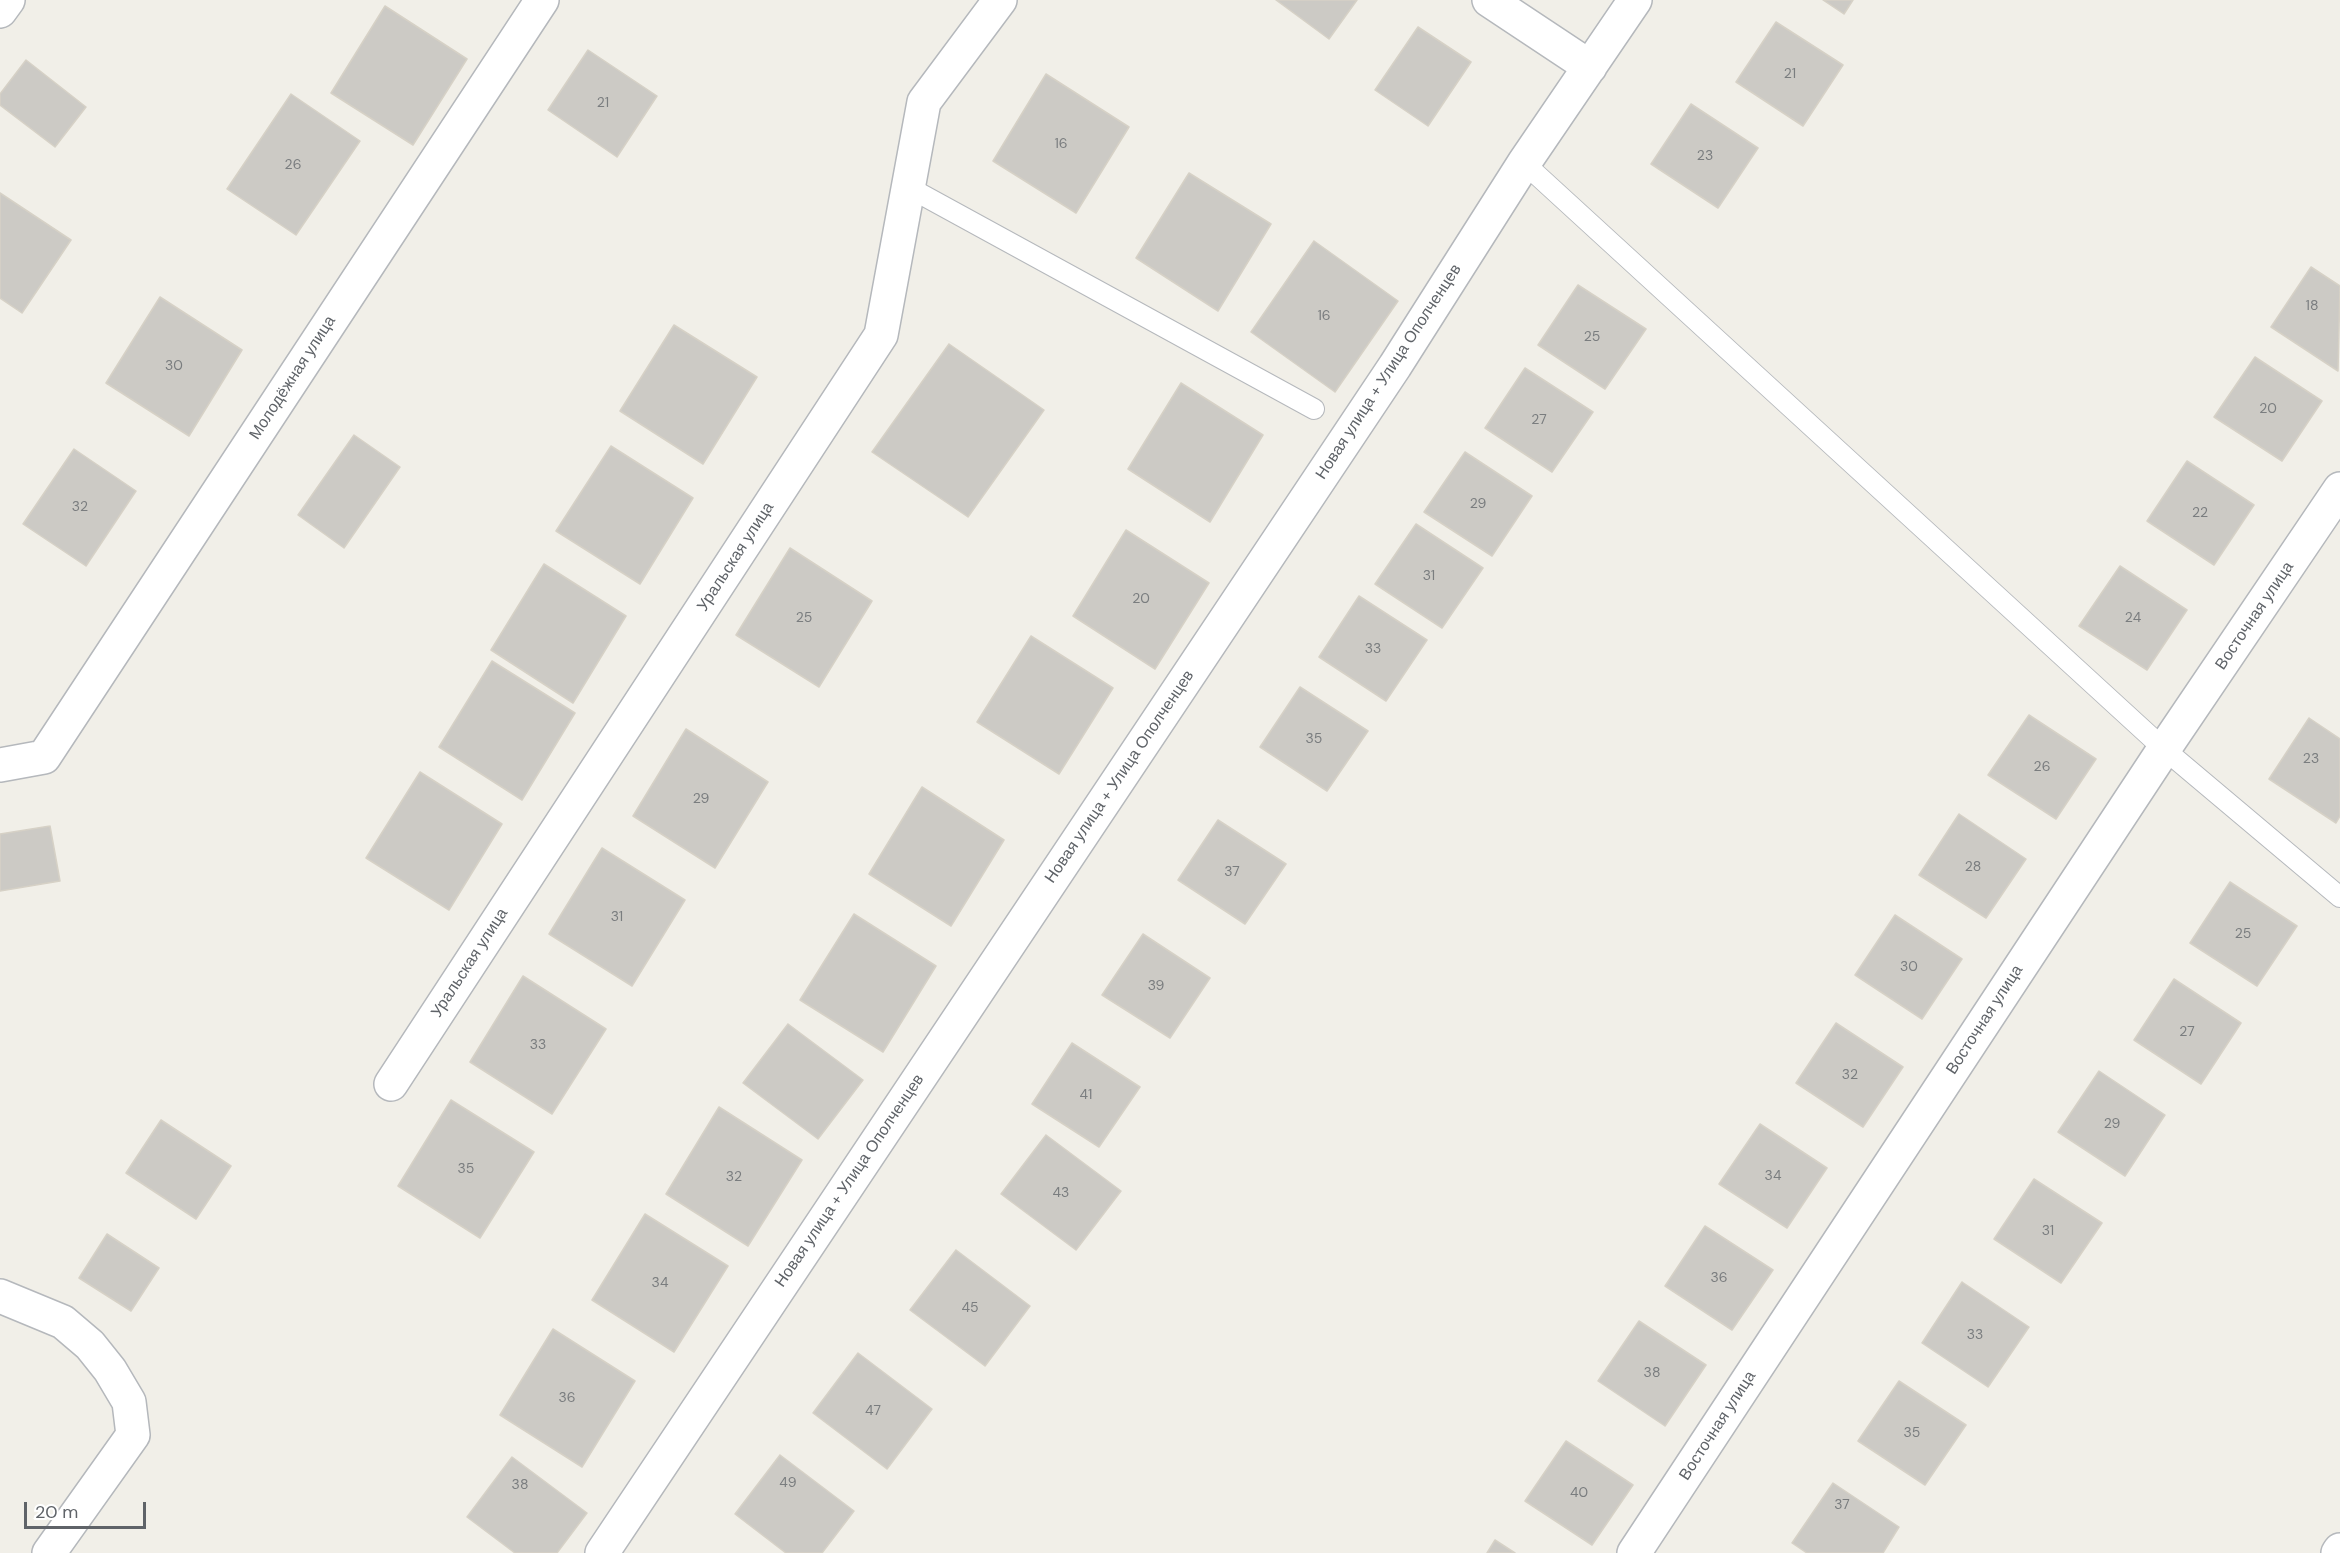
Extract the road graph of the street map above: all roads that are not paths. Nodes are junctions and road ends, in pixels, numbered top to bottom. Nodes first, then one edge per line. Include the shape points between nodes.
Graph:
1 (8, 0) edge
2 (542, 0) edge
3 (1000, 0) edge
4 (1489, 0) edge
5 (1635, 0) edge
6 (0, 11) edge
7 (1590, 67) junction
8 (1524, 164) junction
9 (908, 187) junction
10 (1314, 409) dead end
11 (2340, 489) edge
12 (2164, 749) junction
13 (0, 765) edge
14 (2340, 897) edge
15 (391, 1084) dead end
16 (0, 1296) edge
17 (49, 1553) edge
18 (602, 1553) edge
19 (1634, 1553) edge

1 - 6 street
2 - 13 street, Молодёжная улица via 44,757
3 - 9 street, Уральская улица via 924,102
4 - 7 street
5 - 7 street, Новая улица + Улица Ополченцев
7 - 8 street, Новая улица + Улица Ополченцев
8 - 12 lane
8 - 18 street, Новая улица + Улица Ополченцев via 1395,366
9 - 10 lane
9 - 15 street, Уральская улица via 881,335
11 - 12 street, Восточная улица
12 - 14 lane
12 - 19 street, Восточная улица
16 - 17 street via 63,1322 90,1345 129,1402 133,1435

